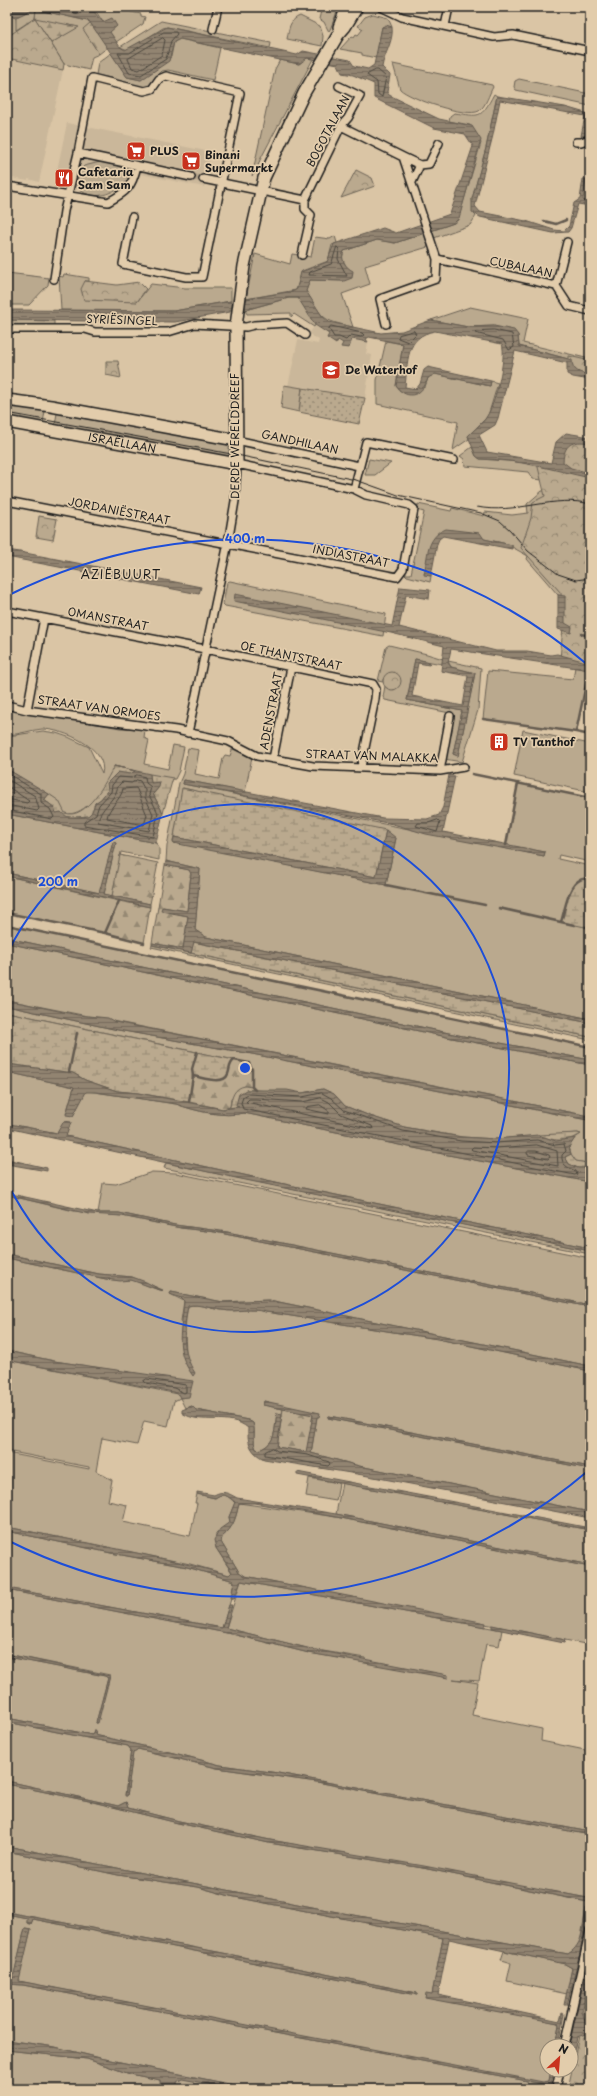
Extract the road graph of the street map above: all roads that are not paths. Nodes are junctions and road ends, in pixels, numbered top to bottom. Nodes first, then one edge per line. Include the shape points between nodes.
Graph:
1 (218, 7) edge
2 (347, 7) edge
3 (357, 7) edge
4 (382, 7) edge
5 (449, 7) edge
6 (445, 26) junction
7 (213, 29) dead end
8 (338, 35) junction
9 (590, 51) edge
10 (339, 86) dead end
11 (341, 126) junction
12 (590, 139) edge
13 (576, 142) dead end
14 (440, 143) dead end
15 (78, 154) junction
16 (403, 157) junction
17 (420, 165) junction
18 (137, 166) junction
19 (191, 177) tunnel mouth
20 (203, 179) tunnel mouth
21 (412, 182) junction
22 (221, 183) junction
23 (7, 186) edge
24 (261, 192) junction
25 (68, 195) junction
26 (305, 200) junction
27 (132, 217) dead end
28 (567, 242) dead end
29 (302, 255) dead end
30 (437, 259) junction
31 (54, 279) dead end
32 (556, 286) junction
33 (590, 311) edge
34 (386, 324) dead end
35 (236, 326) junction
36 (7, 329) edge
37 (305, 335) dead end
38 (7, 400) edge
39 (7, 422) edge
40 (236, 440) junction
41 (454, 460) dead end
42 (237, 464) junction
43 (359, 466) junction
44 (354, 489) junction
45 (7, 501) edge
46 (228, 543) junction
47 (7, 611) edge
48 (44, 618) junction
49 (205, 649) junction
50 (291, 667) junction
51 (7, 705) edge
52 (26, 710) junction
53 (450, 716) dead end
54 (188, 733) junction
55 (273, 760) junction
56 (361, 767) junction
57 (464, 767) dead end
58 (440, 771) junction
59 (590, 1930) edge
60 (566, 2038) edge
61 (558, 2078) edge
62 (556, 2089) edge

1 - 7 street
2 - 8 street, DERDE WERELDDREEF
3 - 8 street, DERDE WERELDDREEF
4 - 6 street via 402,17
5 - 6 street
6 - 9 street via 494,37 513,35
8 - 24 street, DERDE WERELDDREEF via 304,93 269,165
10 - 11 street, BOGOTALAAN via 360,96
11 - 16 street
11 - 26 street, BOGOTALAAN
12 - 13 street
14 - 17 street via 429,164
15 - 18 street
15 - 22 street via 92,78 144,91 152,89 166,76 240,93
15 - 25 street
16 - 17 street
16 - 21 street
17 - 21 street
18 - 19 street
18 - 25 street via 133,182 118,197 108,202
20 - 22 street
21 - 30 street
22 - 24 street
22 - 27 street via 202,277 186,277 123,264
23 - 25 street
24 - 26 street
24 - 35 street, DERDE WERELDDREEF
25 - 31 street
26 - 29 street via 305,209 311,215
28 - 32 street
30 - 32 street, CUBALAAN
30 - 34 street via 436,279 380,299
32 - 33 street, CUBALAAN via 569,306
35 - 36 street, SYRIËSINGEL via 195,324 168,332
35 - 37 street via 286,323
35 - 40 street, DERDE WERELDDREEF
38 - 40 street, ISRAËLLAAN
39 - 42 street, ISRAËLLAAN
40 - 42 street, DERDE WERELDDREEF
40 - 43 street, GANDHILAAN
41 - 43 street via 366,442
42 - 44 street
42 - 46 street, DERDE WERELDDREEF via 235,501
43 - 44 street
44 - 46 street, INDIASTRAAT via 366,495 412,507 414,512 403,569 397,577
45 - 46 street, JORDANIËSTRAAT
46 - 49 street, DERDE WERELDDREEF
47 - 48 street, OMANSTRAAT
48 - 49 street, OMANSTRAAT
48 - 52 street
49 - 50 street, OE THANTSTRAAT
49 - 54 street, DERDE WERELDDREEF
50 - 55 street, ADENSTRAAT
50 - 56 street, OE THANTSTRAAT via 373,684 376,689 375,699
51 - 52 street, STRAAT VAN ORMOES
52 - 54 street, STRAAT VAN ORMOES via 153,726
53 - 58 street
54 - 55 street, STRAAT VAN MALAKKA via 228,741 257,756
55 - 56 street, STRAAT VAN MALAKKA via 313,766
56 - 58 street, STRAAT VAN MALAKKA
57 - 58 street, STRAAT VAN MALAKKA
59 - 60 street
61 - 62 street

